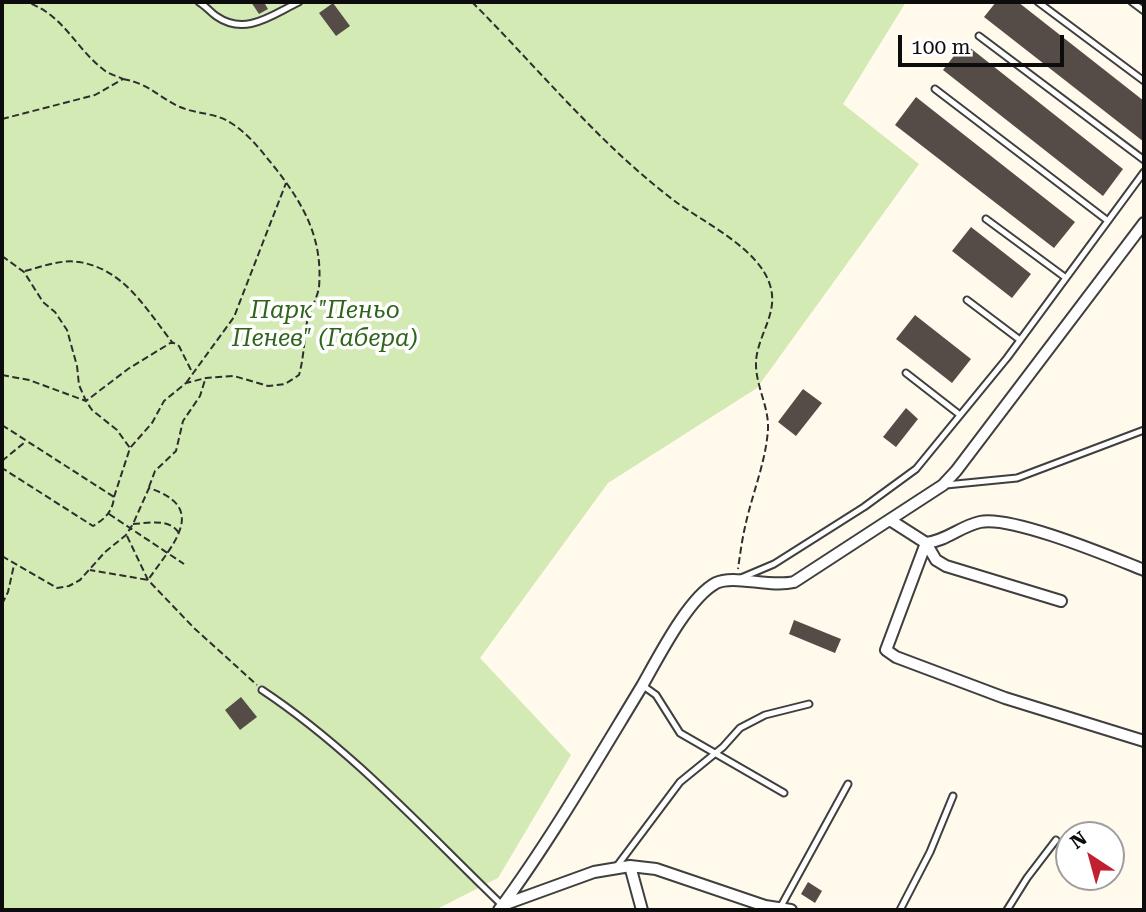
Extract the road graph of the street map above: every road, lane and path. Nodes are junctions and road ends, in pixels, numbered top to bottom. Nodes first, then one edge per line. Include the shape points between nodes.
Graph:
1 (27, 2) edge
2 (199, 2) edge
3 (299, 2) edge
4 (472, 2) edge
5 (1038, 2) edge
6 (1132, 2) edge
7 (1144, 11) edge
8 (979, 36) dead end
9 (123, 79) junction
10 (1144, 81) edge
11 (936, 89) dead end
12 (2, 119) edge
13 (1144, 160) edge
14 (1144, 172) edge
15 (286, 182) junction
16 (986, 219) dead end
17 (1108, 221) junction
18 (1144, 223) edge
19 (2, 256) edge
20 (23, 272) junction
21 (1066, 278) junction
22 (967, 300) dead end
23 (1020, 340) junction
24 (172, 342) junction
25 (192, 372) junction
26 (906, 373) dead end
27 (2, 375) edge
28 (205, 378) junction
29 (186, 383) junction
30 (86, 401) junction
31 (960, 415) junction
32 (2, 425) edge
33 (1144, 430) edge
34 (26, 441) junction
35 (130, 448) junction
36 (2, 461) edge
37 (2, 468) edge
38 (943, 485) junction
39 (149, 488) junction
40 (114, 497) junction
41 (108, 514) junction
42 (890, 520) junction
43 (133, 524) junction
44 (130, 529) junction
45 (179, 534) junction
46 (126, 535) junction
47 (926, 543) junction
48 (167, 553) junction
49 (2, 556) edge
50 (15, 564) junction
51 (184, 564) dead end
52 (90, 570) junction
53 (1144, 570) edge
54 (148, 580) junction
55 (736, 580) junction
56 (1061, 601) dead end
57 (2, 604) edge
58 (642, 685) junction
59 (262, 690) joint
60 (810, 704) dead end
61 (1144, 741) edge
62 (715, 754) junction
63 (848, 784) dead end
64 (784, 793) dead end
65 (953, 796) dead end
66 (1055, 841) edge
67 (617, 866) junction
68 (630, 866) junction
69 (500, 909) edge
70 (786, 909) edge
71 (642, 910) edge
72 (900, 910) edge
73 (1007, 910) edge

1 - 9 path via 60,21 105,71
2 - 3 lane via 229,23 243,25 261,22
4 - 55 path via 583,119 666,194 751,256 765,273 772,313 756,359 768,425
5 - 10 lane
6 - 7 lane
8 - 13 lane
9 - 12 path via 95,95
9 - 15 path via 140,82 183,108 230,121
11 - 17 lane
14 - 17 lane
15 - 25 path via 234,317
15 - 28 path via 304,208 318,260 319,285 307,320 299,375 285,384 268,386 234,376
16 - 21 lane
17 - 21 lane
18 - 38 street
19 - 20 path
20 - 24 path via 77,261 99,267 120,278
20 - 30 path via 67,330
21 - 23 lane
22 - 23 lane
23 - 31 lane
24 - 25 path via 179,346
24 - 30 path
25 - 29 path
26 - 31 lane
27 - 30 path
28 - 29 path
28 - 39 path via 200,396 183,421 176,451 155,471
29 - 35 path via 164,401
30 - 35 path
31 - 55 lane via 916,469 895,486 774,564
32 - 34 path
33 - 38 lane via 1017,478
34 - 36 path
34 - 40 path
35 - 40 path
37 - 41 path via 93,526
38 - 42 street
39 - 43 path
39 - 45 path via 167,494 181,509 184,520
40 - 41 path
41 - 44 path
42 - 47 street
42 - 55 street via 794,582
43 - 44 path
43 - 45 path via 166,523
44 - 46 path
44 - 48 path
45 - 48 path
46 - 52 path
46 - 54 path
47 - 53 street via 981,522 998,521
47 - 56 street via 936,560 946,566
47 - 61 street via 887,641 889,654 1005,698
48 - 51 path
48 - 54 path
49 - 50 path
50 - 52 path via 57,588 69,586
50 - 57 path
52 - 54 path
54 - 59 path
55 - 58 street via 723,580 703,594
58 - 62 lane via 656,695 680,733
58 - 69 street
59 - 69 lane via 339,748
60 - 62 lane via 753,719
62 - 64 lane
62 - 67 lane via 680,782
63 - 70 lane
65 - 72 lane
66 - 73 lane
67 - 68 street
67 - 69 street via 566,881
68 - 70 street via 666,872
68 - 71 street

